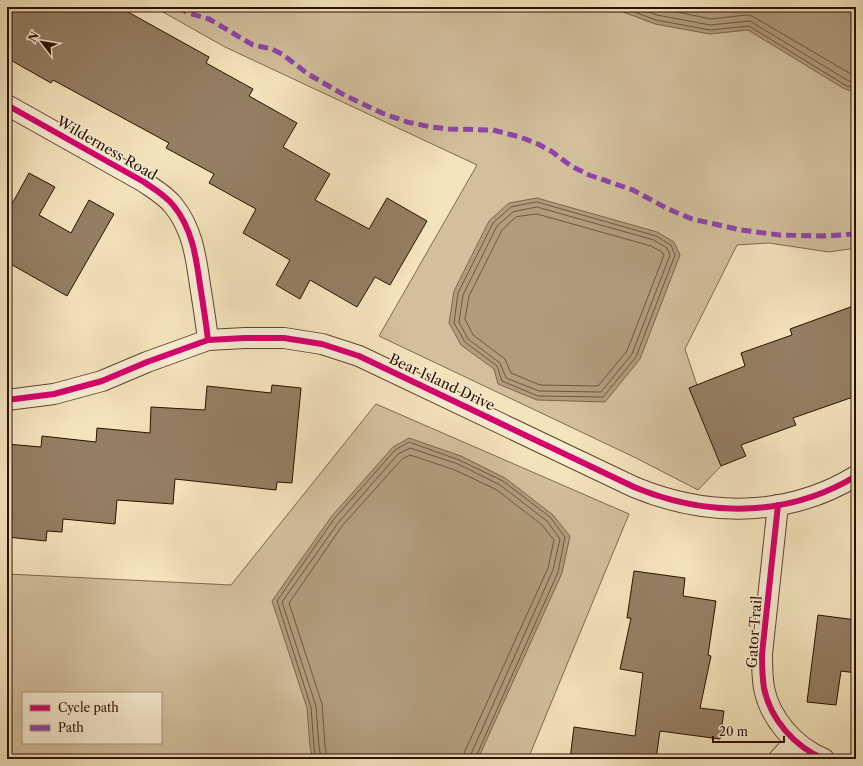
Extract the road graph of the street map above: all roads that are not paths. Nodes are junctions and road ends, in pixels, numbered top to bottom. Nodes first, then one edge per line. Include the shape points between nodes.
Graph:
1 (7, 105) edge
2 (208, 340) junction
3 (7, 400) edge
4 (856, 476) edge
5 (778, 505) junction
6 (795, 741) junction
7 (779, 759) edge
8 (824, 759) edge

1 - 2 street, Wilderness Road via 144,182 160,192 172,205 188,230 195,253
2 - 3 street, Bear Island Drive via 102,381 54,394
2 - 5 street, Bear Island Drive via 284,338 322,344 359,356 651,494 686,504 722,509
4 - 5 street, Bear Island Drive via 813,496
5 - 6 street, Gator Trail via 762,672 770,706
6 - 7 street
6 - 8 street, Gator Trail

